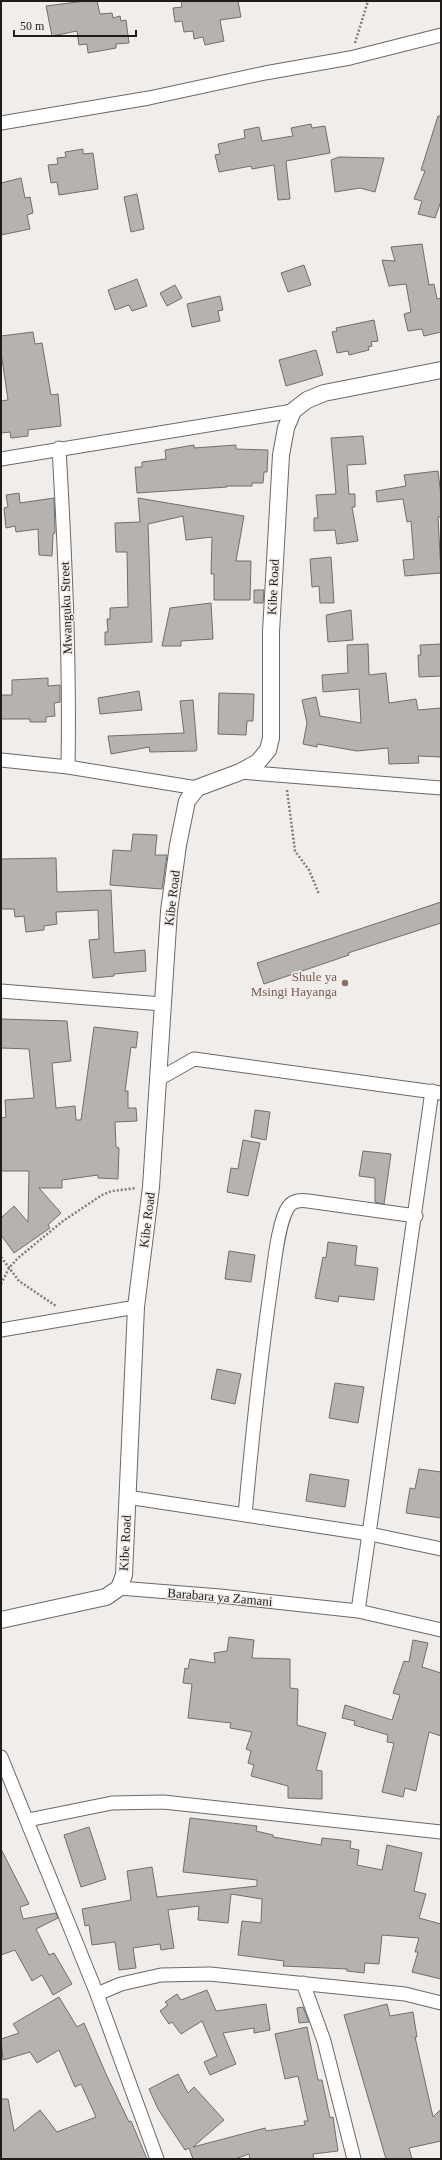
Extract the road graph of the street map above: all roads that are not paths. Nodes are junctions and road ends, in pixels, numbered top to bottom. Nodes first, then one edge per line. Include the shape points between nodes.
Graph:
1 (441, 35) edge
2 (1, 123) edge
3 (441, 370) edge
4 (293, 411) junction
5 (60, 448) junction
6 (1, 460) edge
7 (1, 760) edge
8 (68, 767) junction
9 (240, 772) junction
10 (197, 788) junction
11 (441, 788) edge
12 (1, 991) edge
13 (162, 1004) junction
14 (157, 1080) junction
15 (436, 1092) edge
16 (416, 1216) junction
17 (136, 1307) junction
18 (1, 1330) edge
19 (127, 1496) junction
20 (246, 1515) junction
21 (370, 1534) junction
22 (441, 1549) edge
23 (119, 1588) junction
24 (358, 1611) junction
25 (1, 1620) edge
26 (441, 1630) edge
27 (1, 1757) edge
28 (28, 1820) junction
29 (441, 1832) edge
30 (303, 1983) junction
31 (97, 1994) junction
32 (441, 2003) edge
33 (157, 2159) edge
34 (354, 2159) edge

1 - 2 street via 350,58 150,98
3 - 4 street via 324,393 307,400
4 - 5 street
4 - 9 street, Kibe Road via 286,428 281,455 271,632 271,738 268,750 258,762
5 - 6 street
5 - 8 street, Mwanguku Street via 68,648
7 - 8 street
8 - 10 street
9 - 10 street, Kibe Road
9 - 11 street
10 - 13 street, Kibe Road via 187,801 178,845 169,911
12 - 13 street
13 - 14 street, Kibe Road
14 - 15 street via 194,1059
14 - 17 street, Kibe Road via 151,1187
15 - 16 street
16 - 20 street via 308,1201 294,1202 285,1212 276,1250 254,1417
16 - 21 street
17 - 18 street
17 - 19 street, Kibe Road
19 - 20 street
19 - 23 street, Kibe Road via 124,1575
20 - 21 street
21 - 22 street
21 - 24 street
23 - 24 street, Barabara ya Zamani
23 - 25 street via 106,1596
24 - 26 street, Barabara ya Zamani
27 - 28 street
28 - 29 street via 112,1803 163,1802
28 - 31 street
30 - 31 street via 210,1974 161,1975 121,1984
30 - 32 street via 405,1994
30 - 34 street via 324,2042
31 - 33 street

